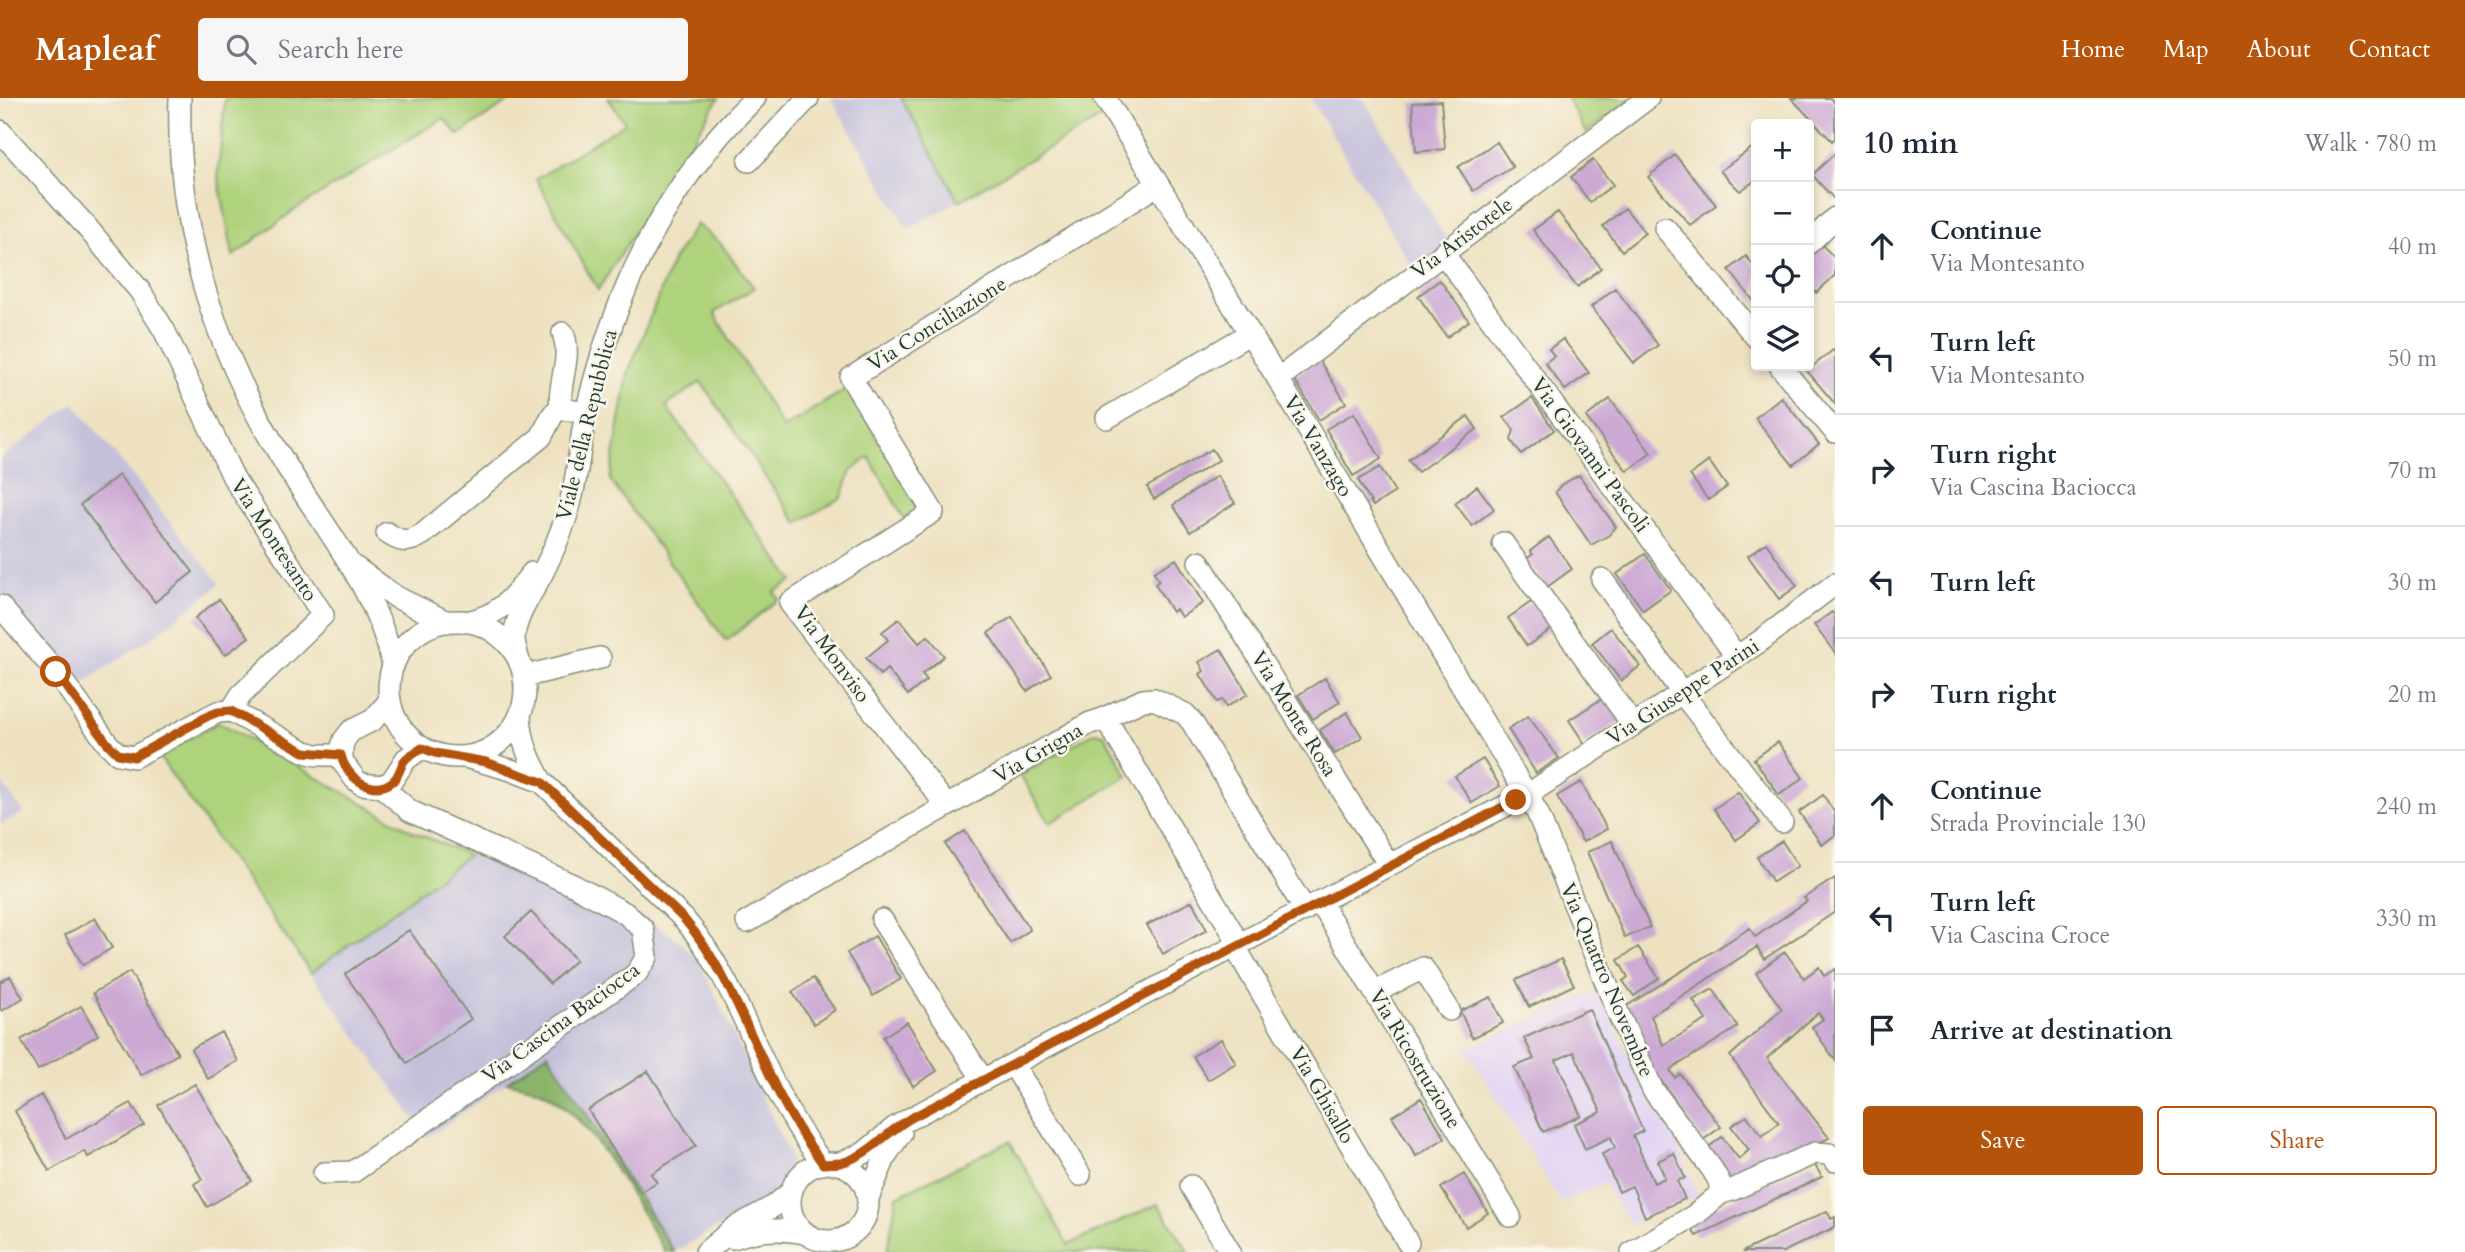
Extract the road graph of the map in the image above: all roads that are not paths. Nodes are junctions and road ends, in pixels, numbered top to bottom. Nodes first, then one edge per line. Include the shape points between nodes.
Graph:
1 (180, 98) edge
2 (755, 98) edge
3 (808, 98) edge
4 (1105, 98) edge
5 (1648, 98) edge
6 (0, 131) edge
7 (749, 161) dead end
8 (1157, 185) junction
9 (1835, 218) edge
10 (1665, 228) dead end
11 (1814, 238) edge
12 (1443, 253) junction
13 (1751, 331) edge
14 (563, 333) dead end
15 (1250, 334) junction
16 (1784, 371) edge
17 (1278, 379) junction
18 (561, 409) junction
19 (586, 413) junction
20 (1107, 418) dead end
21 (1835, 432) edge
22 (933, 512) joint
23 (387, 533) dead end
24 (1503, 543) dead end
25 (555, 544) junction
26 (1199, 562) dead end
27 (353, 566) junction
28 (1602, 579) dead end
29 (1833, 589) edge
30 (0, 606) edge
31 (457, 622) junction
32 (1737, 656) junction
33 (600, 658) dead end
34 (393, 665) junction
35 (522, 670) junction
36 (1682, 693) junction
37 (390, 699) junction
38 (231, 711) junction
39 (520, 715) junction
40 (1100, 720) junction
41 (1633, 725) junction
42 (422, 748) junction
43 (341, 755) junction
44 (463, 757) junction
45 (389, 781) junction
46 (542, 782) junction
47 (1527, 795) junction
48 (946, 805) junction
49 (1782, 822) dead end
50 (1389, 865) junction
51 (1313, 906) junction
52 (882, 920) dead end
53 (747, 922) dead end
54 (1237, 946) junction
55 (1375, 992) junction
56 (1449, 1010) dead end
57 (1013, 1064) junction
58 (983, 1080) junction
59 (778, 1093) junction
60 (911, 1118) junction
61 (1835, 1161) edge
62 (830, 1164) junction
63 (324, 1173) dead end
64 (1080, 1175) dead end
65 (795, 1185) junction
66 (1191, 1186) dead end
67 (1721, 1193) junction
68 (869, 1196) junction
69 (1510, 1216) dead end
70 (859, 1229) junction
71 (805, 1233) junction
72 (1408, 1243) dead end
73 (836, 1247) edge
74 (710, 1249) edge
75 (1637, 1251) edge
76 (863, 1252) edge
77 (1230, 1252) edge

1 - 27 street via 188,228 222,340 288,469
2 - 19 street, Viale della Repubblica via 685,178 651,233 619,301
3 - 7 street
4 - 8 street, Via Vanzago
5 - 12 street, Via Aristotele
6 - 38 street, Via Montesanto via 140,291 164,331 233,477 323,615 241,695
8 - 15 street, Via Vanzago
8 - 22 street, Via Conciliazione via 851,378
9 - 11 street
10 - 13 street
12 - 17 street, Via Aristotele
12 - 32 street, Via Giovanni Pascoli
14 - 18 street via 567,351
15 - 17 street, Via Vanzago
15 - 20 street
16 - 21 street
17 - 47 street, Via Vanzago
18 - 19 street
18 - 23 street via 550,416 541,437 423,534 403,542
19 - 25 street, Viale della Repubblica via 575,485
22 - 48 street, Via Monviso via 790,603
24 - 41 street
25 - 31 street, Viale della Repubblica via 507,603 488,617
25 - 35 street, Viale della Repubblica via 514,639
26 - 50 street, Via Monte Rosa
27 - 31 street via 396,597
27 - 34 street via 388,639
28 - 36 street
29 - 32 street, Via Giuseppe Parini
30 - 38 street via 118,754 134,757 208,716
31 - 34 street via 430,627 414,636
31 - 35 street via 498,635
32 - 36 street, Via Giuseppe Parini
33 - 35 street via 534,674
34 - 37 street
35 - 39 street
36 - 41 street, Via Giuseppe Parini
36 - 49 street
37 - 42 street via 396,721
37 - 43 street via 373,720 351,731
38 - 43 street via 304,752
39 - 44 street via 497,744
39 - 46 street via 526,754
40 - 48 street, Via Grigna
40 - 51 street, Via Ricostruzione via 1154,699 1185,715
40 - 54 street, Via Grigna via 1109,724
41 - 47 street, Via Giuseppe Parini
42 - 44 street
42 - 45 street via 406,759
43 - 45 street via 346,769 362,784
44 - 46 street
45 - 63 street, Via Cascina Baciocca via 397,788 401,804 428,821 549,873 625,913 643,929 647,957 636,974 353,1172
46 - 59 street via 702,939
47 - 50 street, Via Giuseppe Parini
47 - 67 street, Via Quattro Novembre via 1653,1090 1712,1169
48 - 53 street, Via Grigna
50 - 51 street, Via Giuseppe Parini
51 - 54 street, Via Giuseppe Parini
51 - 55 street, Via Ricostruzione
52 - 58 street
54 - 57 street, Via Giuseppe Parini
54 - 72 street, Via Ghisallo
55 - 56 street via 1423,968
55 - 69 street, Via Ricostruzione
57 - 58 street, Via Giuseppe Parini
57 - 64 street
58 - 60 street, Via Giuseppe Parini
59 - 62 street via 810,1145
59 - 65 street via 796,1151
60 - 62 street, Via Giuseppe Parini via 864,1153
60 - 68 street via 886,1155
61 - 67 street via 1829,1154 1815,1153
62 - 65 street via 814,1166
62 - 68 street via 858,1175
65 - 71 street via 792,1214
65 - 74 street via 774,1206 734,1228
66 - 77 street
67 - 75 street
68 - 70 street
70 - 73 street
70 - 76 street
71 - 73 street
71 - 74 street via 756,1230

